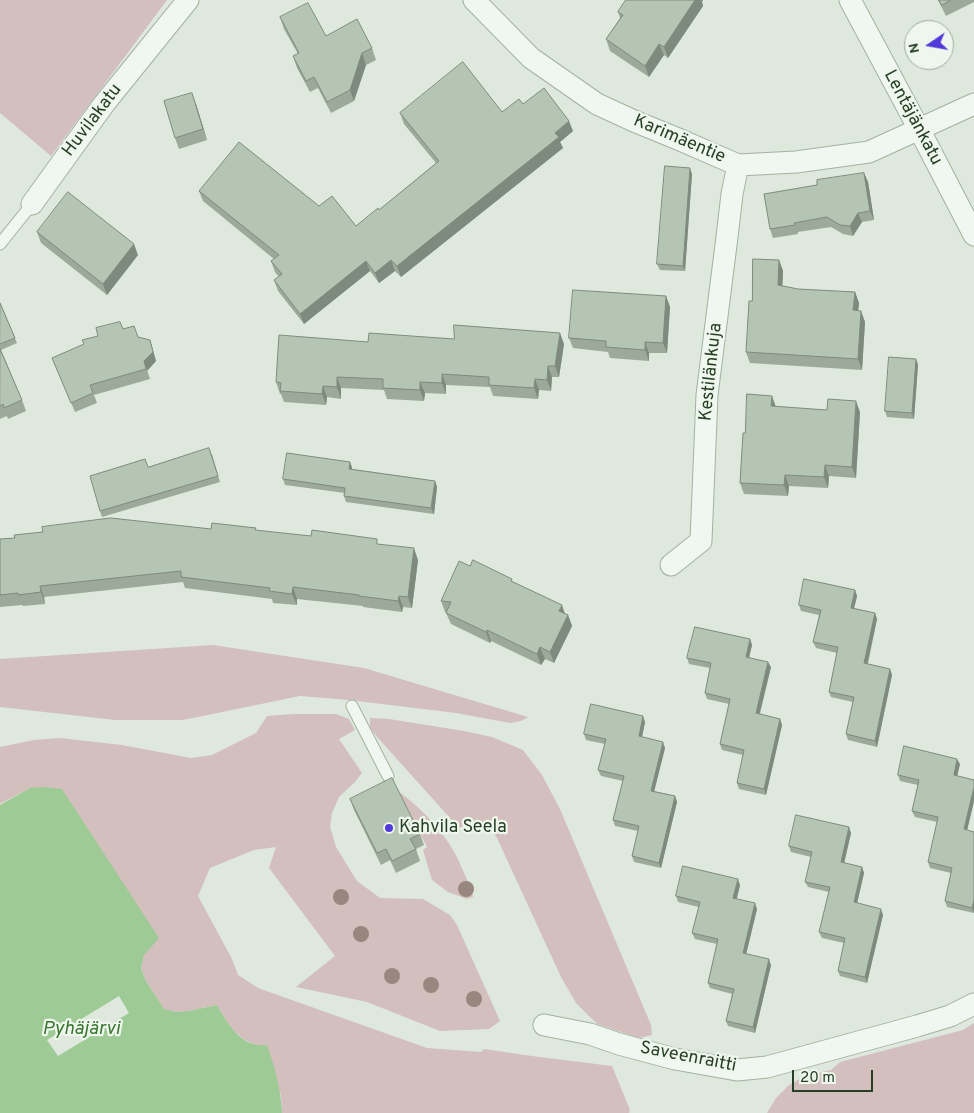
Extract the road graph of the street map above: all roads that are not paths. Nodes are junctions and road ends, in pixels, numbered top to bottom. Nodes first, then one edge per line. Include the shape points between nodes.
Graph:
1 (188, 0) edge
2 (474, 0) edge
3 (850, 0) edge
4 (974, 104) edge
5 (919, 129) junction
6 (738, 165) junction
7 (32, 204) joint
8 (974, 235) edge
9 (0, 244) edge
10 (671, 565) dead end
11 (352, 706) dead end
12 (388, 776) dead end
13 (974, 1004) edge
14 (544, 1025) dead end

1 - 7 street, Huvilakatu via 104,104
2 - 6 street, Karimäentie via 530,58 597,104
3 - 5 street, Lentäjänkatu
4 - 5 street, Karimäentie
5 - 6 street, Karimäentie via 869,152 796,162
5 - 8 street, Lentäjänkatu
6 - 10 street, Kestilänkuja via 707,395 701,541
7 - 9 lane, Huvilakatu
11 - 12 lane
13 - 14 street, Saveenraitti via 950,1016 917,1026 767,1067 737,1070 675,1059 590,1034

